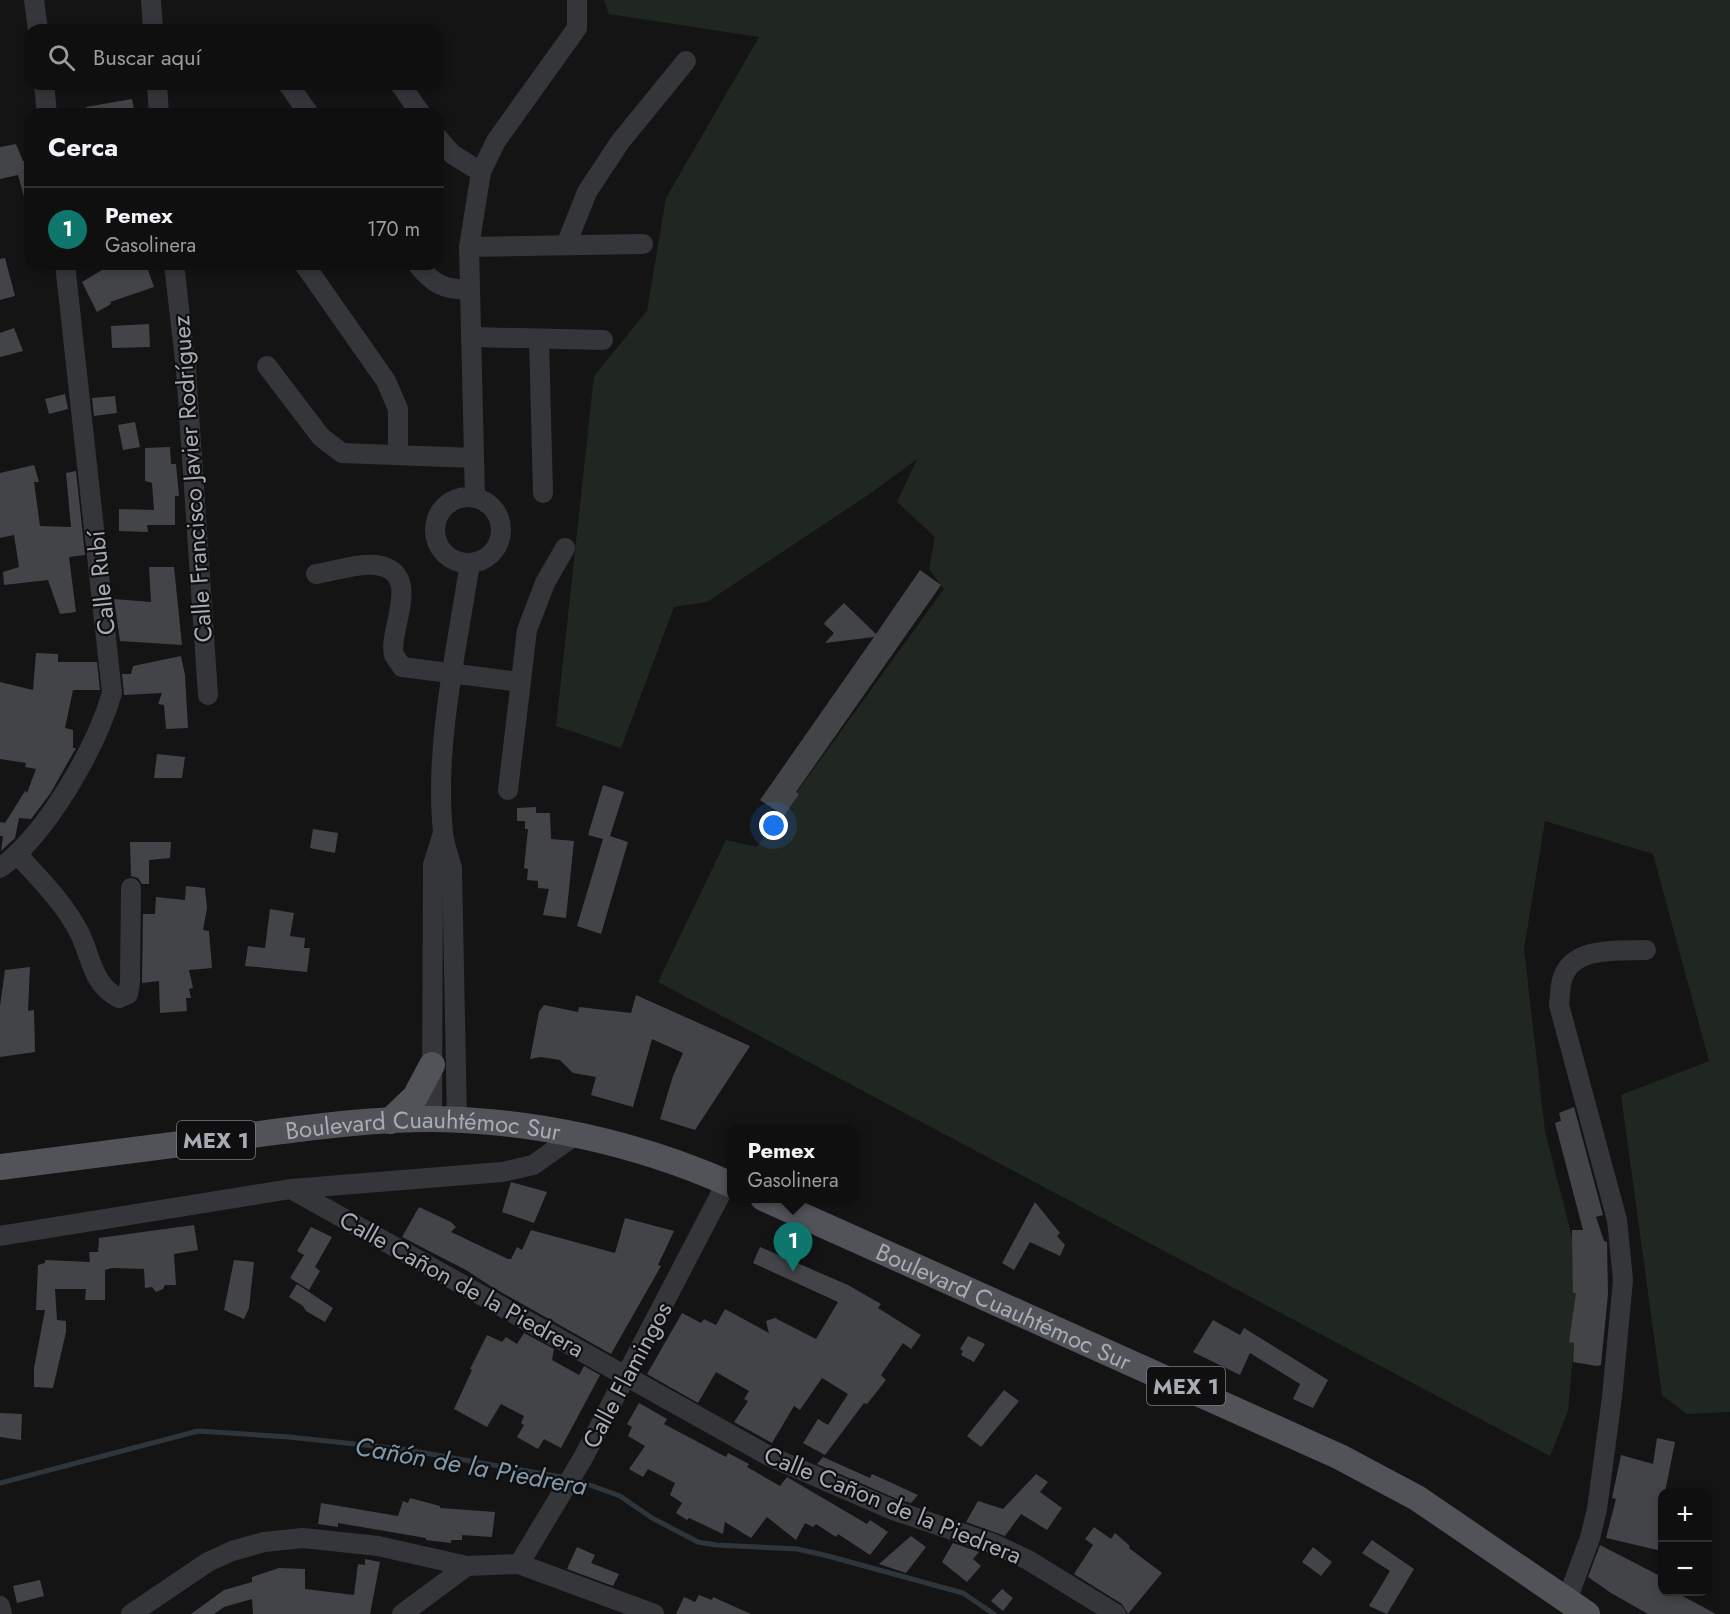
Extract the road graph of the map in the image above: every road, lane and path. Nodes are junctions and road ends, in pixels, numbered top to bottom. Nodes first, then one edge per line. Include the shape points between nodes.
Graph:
1 (34, 0) edge
2 (151, 0) edge
3 (577, 0) edge
4 (37, 24) edge
5 (153, 24) edge
6 (686, 61) dead end
7 (45, 90) edge
8 (157, 90) edge
9 (292, 90) edge
10 (404, 90) edge
11 (47, 108) edge
12 (159, 108) edge
13 (305, 108) edge
14 (417, 108) edge
15 (444, 145) edge
16 (481, 172) junction
17 (566, 244) junction
18 (644, 244) dead end
19 (469, 247) junction
20 (66, 270) edge
21 (175, 270) edge
22 (308, 270) edge
23 (422, 270) edge
24 (470, 290) junction
25 (471, 337) junction
26 (539, 339) junction
27 (603, 340) dead end
28 (267, 366) dead end
29 (398, 454) junction
30 (474, 458) junction
31 (543, 493) dead end
32 (475, 498) junction
33 (565, 548) dead end
34 (470, 563) junction
35 (316, 574) dead end
36 (452, 675) junction
37 (520, 682) junction
38 (208, 695) dead end
39 (508, 790) dead end
40 (443, 833) junction
41 (18, 855) junction
42 (0, 868) edge
43 (131, 888) dead end
44 (454, 947) junction
45 (432, 949) junction
46 (1646, 950) dead end
47 (432, 1065) junction
48 (444, 1120) junction
49 (390, 1121) junction
50 (577, 1134) junction
51 (0, 1167) edge
52 (727, 1183) edge
53 (727, 1188) edge
54 (291, 1189) junction
55 (774, 1203) edge
56 (0, 1236) edge
57 (627, 1375) junction
58 (519, 1564) junction
59 (466, 1566) junction
60 (0, 1606) edge
61 (1577, 1607) edge
62 (2, 1614) edge
63 (131, 1614) edge
64 (402, 1614) edge
65 (654, 1614) edge
66 (1116, 1614) edge

1 - 4 street
2 - 5 street
3 - 16 street via 577,28 496,141
6 - 17 street via 620,142 587,192
7 - 11 street
8 - 12 street
9 - 13 street
10 - 14 street
15 - 16 street
16 - 19 street
17 - 18 street
17 - 19 street
19 - 24 street
20 - 41 street, Calle Rubí via 112,693 104,720 71,782
21 - 38 street, Calle Francisco Javier Rodríguez via 186,369
22 - 29 street via 386,381 398,409
23 - 24 street via 447,289
24 - 25 street
25 - 26 street
25 - 30 street
26 - 27 street
26 - 31 street
28 - 29 street via 321,437 342,453
29 - 30 street
30 - 32 street
32 - 34 street via 492,507 501,532 495,550
32 - 34 street via 449,503 435,528 445,553
33 - 37 street via 545,583 527,630
34 - 36 street
35 - 36 street via 378,565 392,573 402,585 394,656 402,666
36 - 37 street
36 - 40 street via 443,757
37 - 39 street
40 - 44 street via 452,868
40 - 45 street via 433,866
41 - 42 street, Calle Rubí
41 - 43 street via 56,896 79,932 100,985 119,998 128,994
44 - 45 street
44 - 48 street
45 - 47 street
46 - 61 street via 1601,952 1577,958 1563,976 1559,1005 1617,1220 1623,1280 1597,1509
47 - 48 street
47 - 49 main road via 415,1097
48 - 49 main road, Boulevard Cuauhtémoc Sur / MEX 1
48 - 50 main road, Boulevard Cuauhtémoc Sur / MEX 1
49 - 51 main road, Boulevard Cuauhtémoc Sur / MEX 1
50 - 52 main road, Boulevard Cuauhtémoc Sur / MEX 1 via 637,1150
50 - 54 street, Calle Cañon de la Piedrera via 533,1165 502,1172
53 - 57 street, Calle Flamingos
54 - 56 street, Calle Cañon de la Piedrera
54 - 57 street, Calle Cañon de la Piedrera
55 - 61 main road, Boulevard Cuauhtémoc Sur / MEX 1 via 1349,1461 1425,1503
57 - 58 street, Calle Flamingos
57 - 66 street, Calle Cañon de la Piedrera via 769,1456 893,1510 994,1544 1028,1560
58 - 59 street
58 - 65 street
59 - 63 street via 378,1545 303,1538 264,1542 208,1562
59 - 64 street
60 - 62 street

